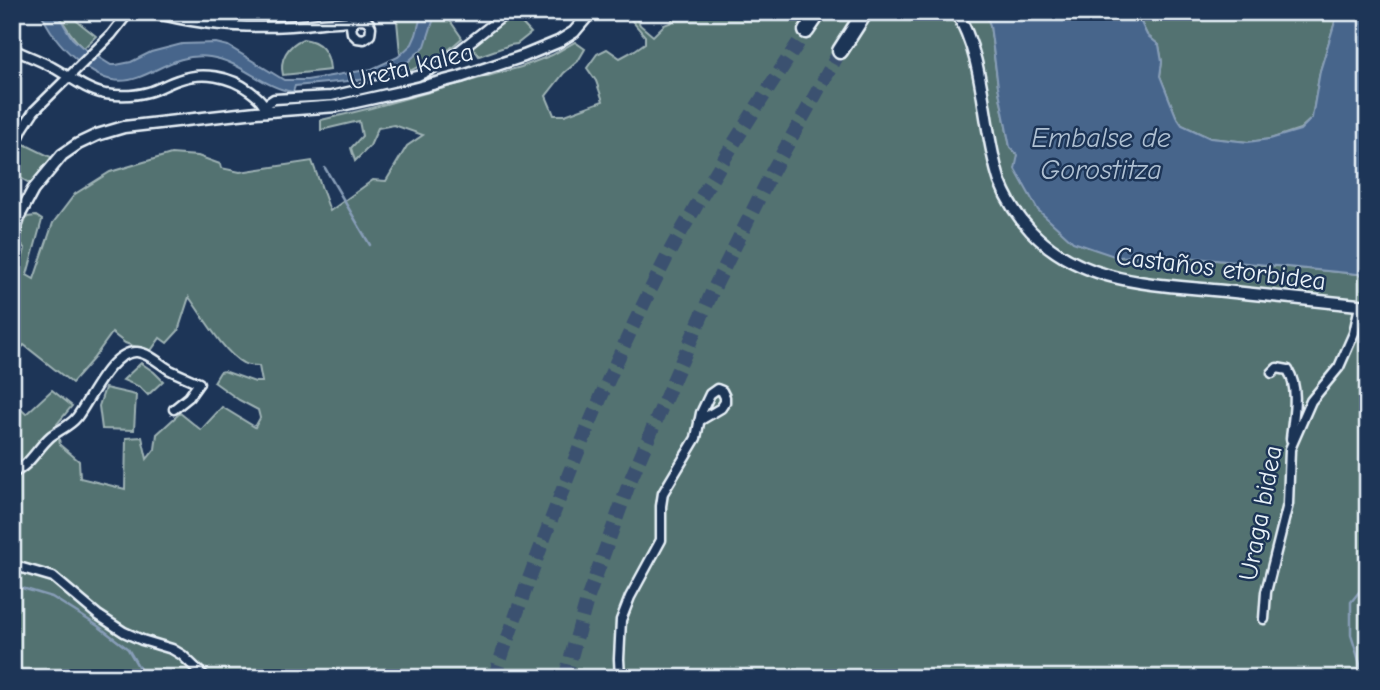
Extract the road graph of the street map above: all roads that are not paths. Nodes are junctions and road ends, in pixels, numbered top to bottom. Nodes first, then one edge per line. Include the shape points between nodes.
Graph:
1 (129, 12) edge
2 (151, 12) edge
3 (509, 12) edge
4 (591, 12) edge
5 (819, 12) edge
6 (865, 12) edge
7 (956, 12) edge
8 (356, 20) dead end
9 (806, 31) tunnel mouth
10 (12, 50) edge
11 (840, 51) tunnel mouth
12 (69, 77) junction
13 (266, 108) junction
14 (12, 152) edge
15 (12, 244) edge
16 (1364, 306) edge
17 (1272, 373) dead end
18 (174, 409) dead end
19 (699, 421) dead end
20 (1290, 449) junction
21 (12, 473) edge
22 (12, 565) edge
23 (1264, 619) dead end
24 (206, 678) edge
25 (620, 678) edge

1 - 12 street
2 - 8 street via 222,25 289,27
3 - 13 street, Ureta kalea via 442,64 418,76 331,96 274,99
4 - 13 street, Ureta kalea via 558,42 460,77 337,106
5 - 9 highway
6 - 11 highway
7 - 16 street, Castaños etorbidea via 973,54 1000,182 1023,222 1050,249 1099,274 1138,282
10 - 12 street
12 - 13 street via 102,93 119,95 147,93 187,77 218,77 247,88
12 - 14 street via 34,111
13 - 15 street, Ureta kalea via 124,127 78,144 62,155 33,190 19,216
16 - 20 street, Uraga bidea via 1339,367 1311,401
17 - 20 street via 1278,368 1288,370 1294,385
18 - 21 street via 200,383 146,355 128,353 102,377 75,420
19 - 25 street via 696,438 663,494 661,540 621,620
20 - 23 street, Uraga bidea via 1288,505 1266,592
22 - 24 street via 53,577 98,615 142,640 172,649

